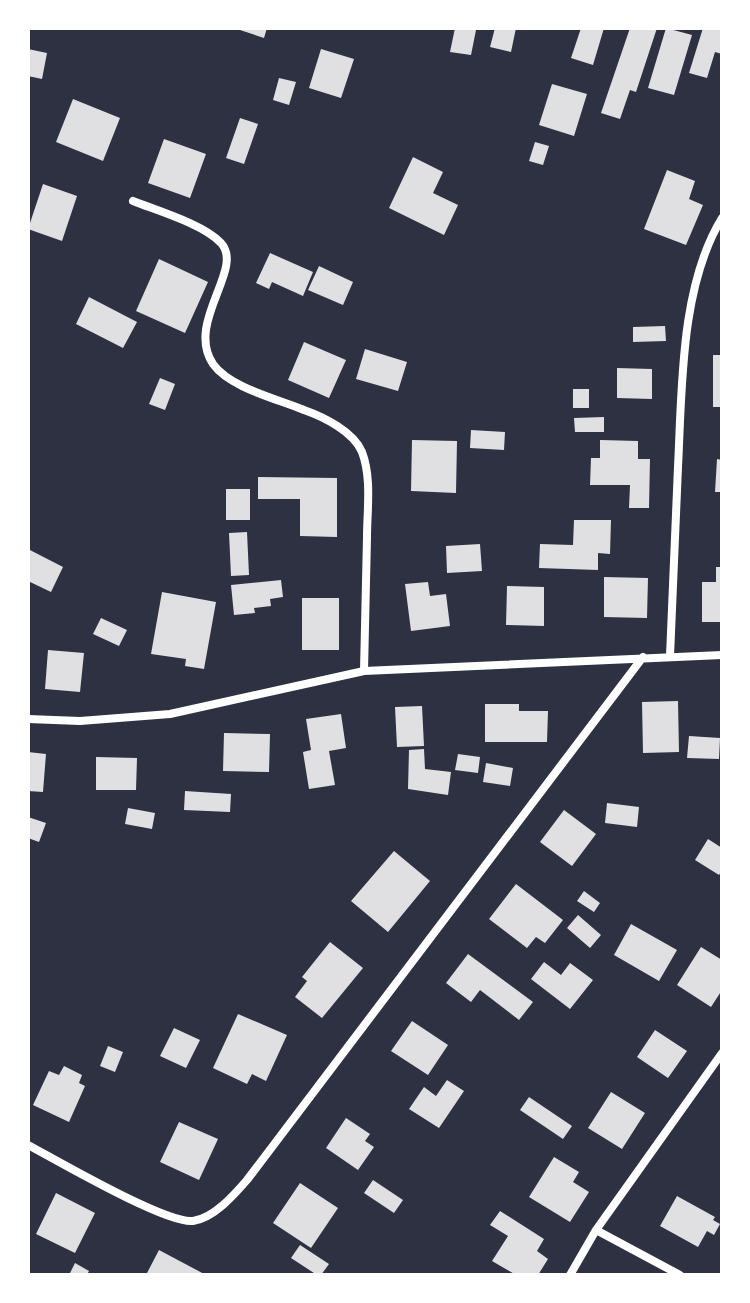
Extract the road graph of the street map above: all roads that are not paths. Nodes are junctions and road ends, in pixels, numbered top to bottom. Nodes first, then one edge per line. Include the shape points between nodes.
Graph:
1 (133, 201) dead end
2 (722, 218) edge
3 (722, 655) edge
4 (670, 656) junction
5 (643, 657) junction
6 (364, 671) junction
7 (28, 719) edge
8 (722, 1053) edge
9 (28, 1145) edge
10 (596, 1230) junction
11 (570, 1275) edge
12 (680, 1275) edge

1 - 6 street via 223,244 224,278 205,320 214,364 233,382 321,417 362,451 368,486
2 - 4 street via 700,271 684,340
3 - 4 street
4 - 5 street
5 - 6 street
5 - 9 street via 223,1206 193,1221 163,1215
6 - 7 street via 170,714
8 - 10 street
10 - 11 street
10 - 12 street

